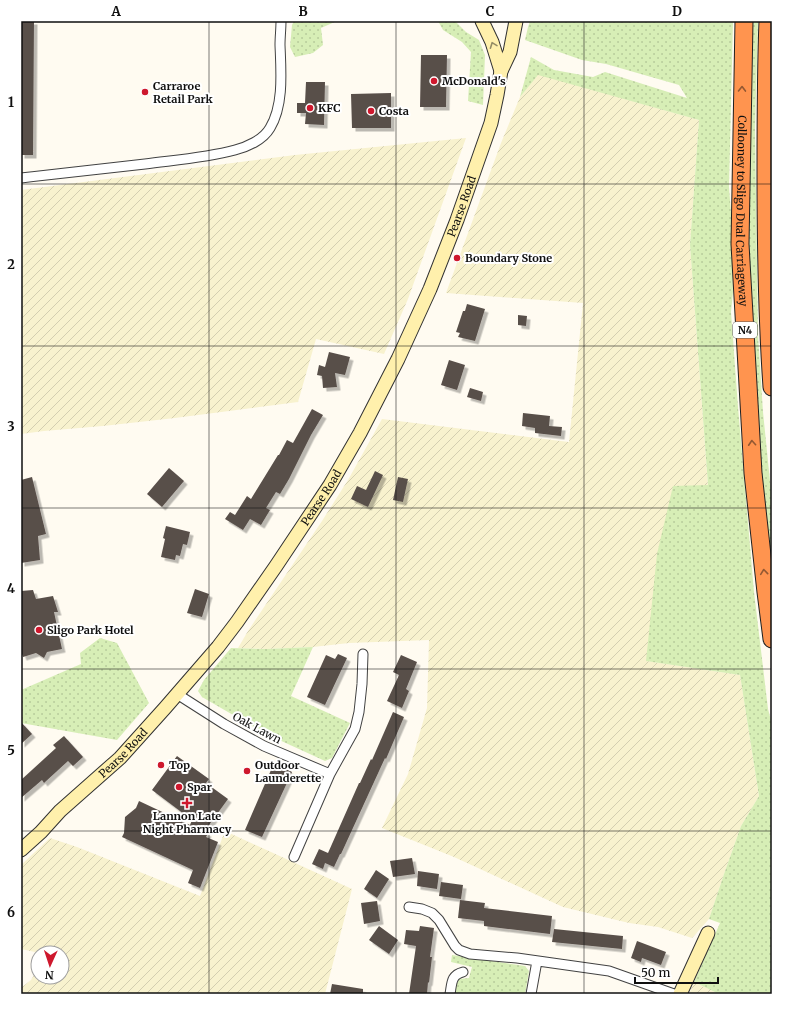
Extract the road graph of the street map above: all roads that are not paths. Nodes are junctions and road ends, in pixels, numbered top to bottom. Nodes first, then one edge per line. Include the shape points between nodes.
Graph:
1 (282, 21) edge
2 (482, 21) edge
3 (516, 21) edge
4 (744, 21) edge
5 (768, 21) edge
6 (501, 71) junction
7 (21, 178) edge
8 (772, 387) edge
9 (772, 639) edge
10 (363, 654) dead end
11 (177, 694) junction
12 (330, 774) junction
13 (21, 850) edge
14 (294, 857) dead end
15 (408, 907) dead end
16 (708, 933) dead end
17 (537, 961) junction
18 (463, 972) dead end
19 (450, 994) edge
20 (532, 994) edge
21 (674, 994) edge
22 (680, 994) edge

1 - 7 street via 280,102 270,130 259,140 236,150 200,157
6 -> 2 main road, Pearse Road
3 - 6 main road, Pearse Road via 510,52
9 -> 4 highway, Collooney to Sligo Dual Carriageway / N4 via 753,473 740,244
5 - 8 highway, Collooney to Sligo Dual Carriageway / N4 via 766,224
6 - 11 main road, Pearse Road via 491,123 457,220 430,289 360,433 306,522 237,622
10 - 12 street via 362,684 355,729
11 - 12 street, Oak Lawn via 264,746
11 - 13 main road, Pearse Road via 120,758 60,811
12 - 14 street
15 - 17 street via 432,912 454,946 460,950 470,954
16 - 22 main road
17 - 20 street
17 - 21 street via 609,972
18 - 19 street via 457,973 453,978

